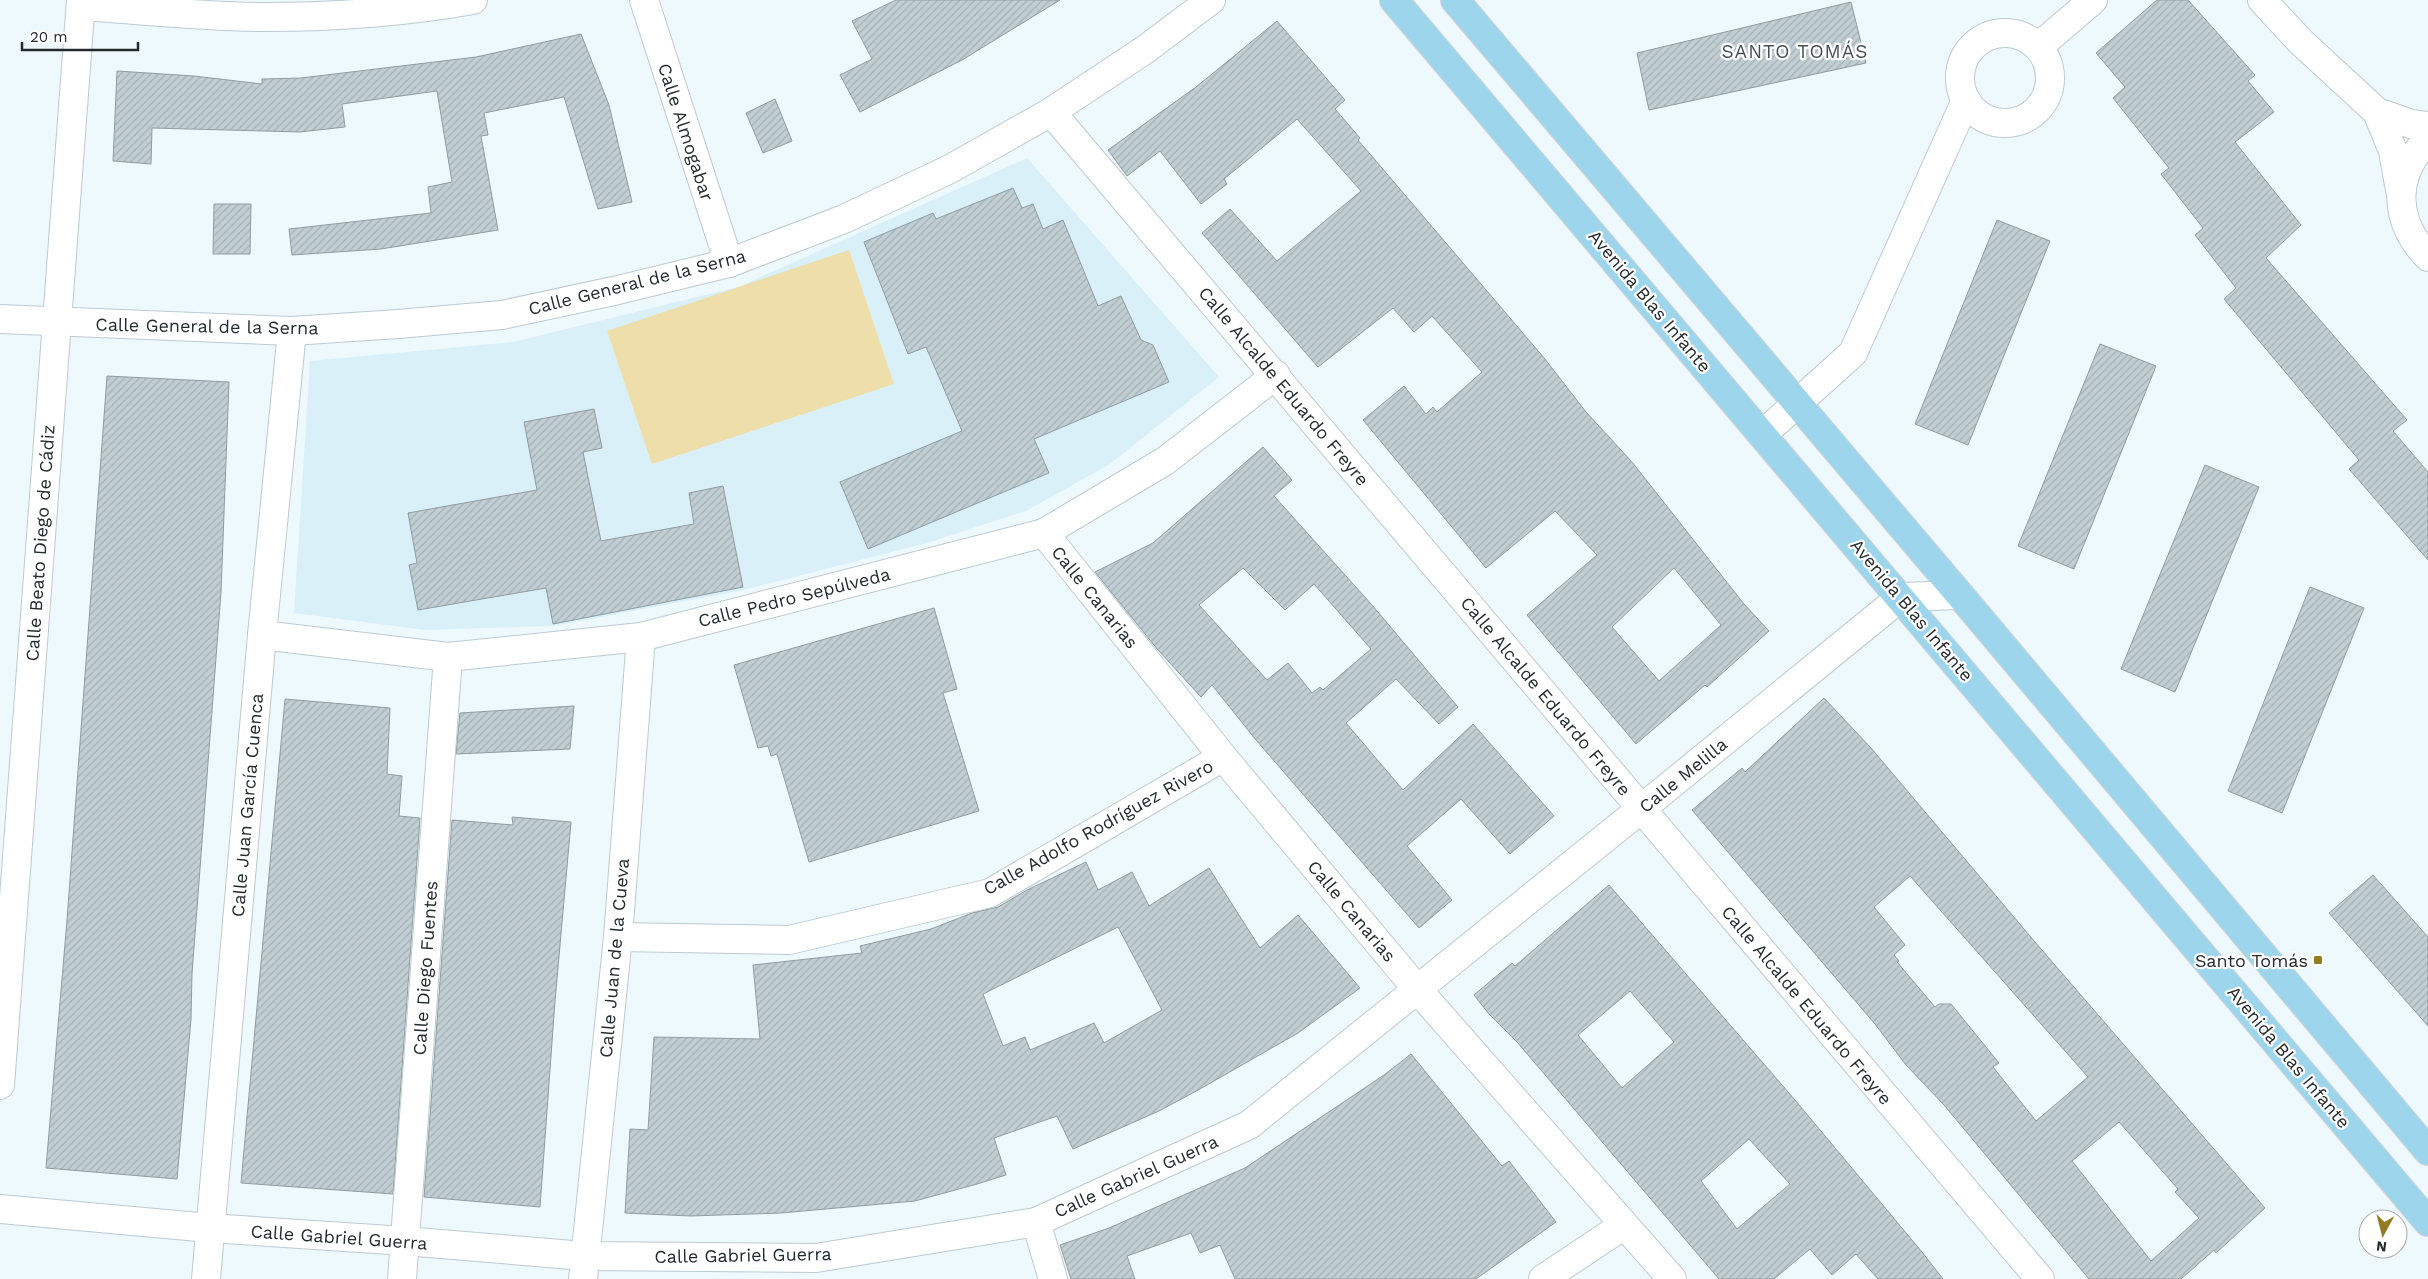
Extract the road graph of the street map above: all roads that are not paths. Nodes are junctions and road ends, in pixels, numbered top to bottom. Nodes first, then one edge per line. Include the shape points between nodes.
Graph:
1 (474, 0) edge
2 (644, 0) edge
3 (1211, 0) edge
4 (1394, 0) edge
5 (1455, 0) edge
6 (2094, 0) edge
7 (2262, 0) edge
8 (81, 3) edge
9 (2038, 47) junction
10 (1966, 100) junction
11 (1051, 112) junction
12 (2377, 112) junction
13 (2428, 126) edge
14 (2428, 138) edge
15 (2401, 195) junction
16 (2428, 257) edge
17 (728, 263) junction
18 (0, 319) edge
19 (57, 322) junction
20 (292, 331) junction
21 (1276, 375) junction
22 (1798, 404) junction
23 (1763, 434) junction
24 (1044, 533) junction
25 (1960, 595) junction
26 (1901, 597) junction
27 (262, 635) junction
28 (641, 637) junction
29 (448, 657) junction
30 (1223, 757) junction
31 (1641, 810) junction
32 (618, 937) junction
33 (1417, 989) junction
34 (0, 1085) edge
35 (2428, 1151) edge
36 (0, 1209) edge
37 (1036, 1222) junction
38 (2428, 1222) edge
39 (1624, 1225) junction
40 (210, 1228) junction
41 (405, 1241) junction
42 (583, 1268) edge
43 (206, 1279) edge
44 (402, 1279) edge
45 (1054, 1279) edge
46 (1543, 1279) edge
47 (1672, 1279) edge
48 (2040, 1279) edge

1 - 8 street via 426,8 265,17
2 - 17 street, Calle Almogabar
3 - 11 street, Calle General de la Serna via 1146,49
4 - 23 main road, Avenida Blas Infante
5 - 22 main road
6 - 9 street
7 - 12 street via 2300,41
8 - 19 street, Calle Beato Diego de Cádiz
9 - 10 street via 2029,39 2005,33 1980,41 1969,50 1962,63 1960,77
9 - 10 street via 2050,74 2044,102 2034,113 2021,121 2006,124 1978,114
10 - 22 street via 1853,353
11 - 17 street, Calle General de la Serna via 950,169 844,219
11 - 21 street, Calle Alcalde Eduardo Freyre
12 - 13 street via 2411,124
12 - 15 street via 2393,151
14 - 15 street via 2414,155 2405,174
15 - 16 street via 2404,220 2414,242
17 - 20 street, Calle General de la Serna via 502,315
18 - 19 street, Calle General de la Serna
19 - 20 street, Calle General de la Serna
19 - 34 street, Calle Beato Diego de Cádiz
20 - 27 street, Calle Juan García Cuenca
21 - 24 street, Calle Pedro Sepúlveda via 1165,461
21 - 31 street, Calle Alcalde Eduardo Freyre
22 - 23 street
22 - 25 main road
23 - 26 main road, Avenida Blas Infante
24 - 28 street, Calle Pedro Sepúlveda
24 - 30 street, Calle Canarias
25 - 26 street
25 - 35 main road
26 - 31 street, Calle Melilla
26 - 38 main road, Avenida Blas Infante
27 - 29 street, Calle Pedro Sepúlveda
27 - 40 street, Calle Juan García Cuenca
28 - 29 street, Calle Pedro Sepúlveda
28 - 32 street, Calle Juan de la Cueva
29 - 41 street, Calle Diego Fuentes
30 - 32 street, Calle Adolfo Rodríguez Rivero via 990,893 789,940
30 - 33 street, Calle Canarias
31 - 33 street, Calle Melilla
31 - 48 street, Calle Alcalde Eduardo Freyre
32 - 42 street, Calle Juan de la Cueva
33 - 37 street, Calle Gabriel Guerra via 1249,1125
33 - 39 street, Calle Canarias
36 - 40 street, Calle Gabriel Guerra
37 - 42 street, Calle Gabriel Guerra via 816,1258
37 - 45 street
39 - 46 street
39 - 47 street, Calle Canarias
40 - 41 street, Calle Gabriel Guerra
40 - 43 street, Calle Juan García Cuenca
41 - 42 street, Calle Gabriel Guerra
41 - 44 street, Calle Diego Fuentes

